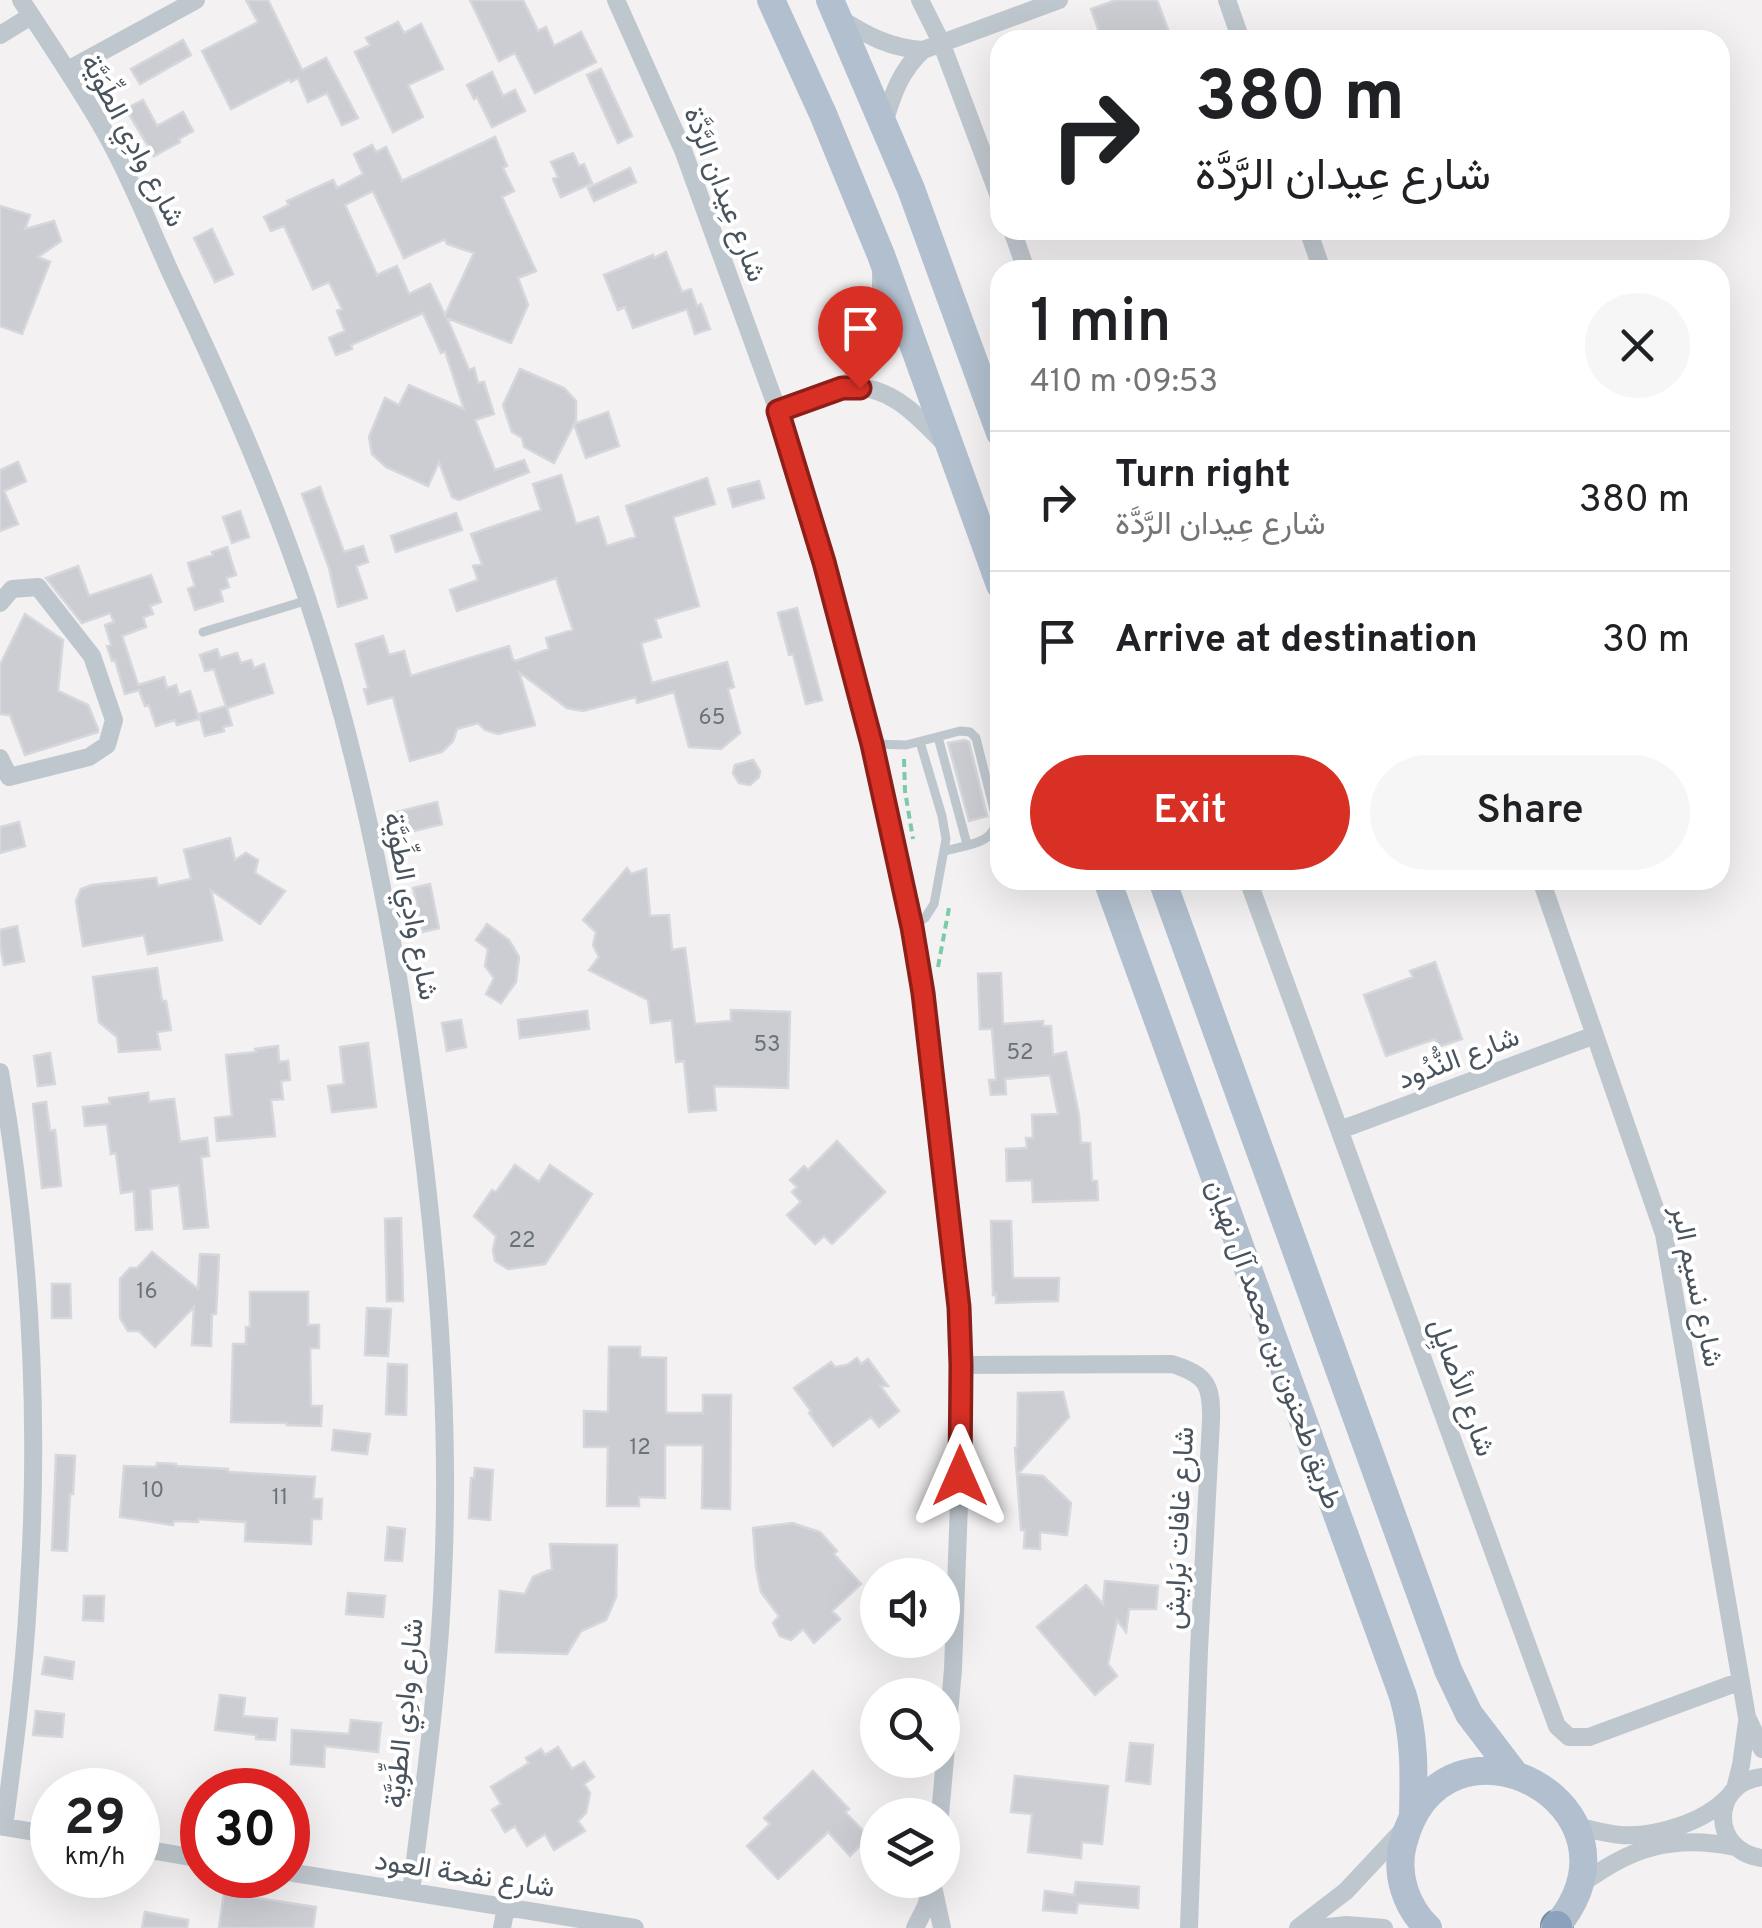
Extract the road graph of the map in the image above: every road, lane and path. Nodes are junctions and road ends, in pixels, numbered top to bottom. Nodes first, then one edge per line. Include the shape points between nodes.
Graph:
1 (196, 0) edge
2 (616, 0) edge
3 (771, 0) edge
4 (920, 0) edge
5 (1058, 0) edge
6 (1227, 0) edge
7 (26, 8) edge
8 (834, 8) edge
9 (1238, 30) edge
10 (0, 35) edge
11 (942, 42) junction
12 (923, 50) junction
13 (68, 70) junction
14 (884, 124) junction
15 (990, 172) edge
16 (881, 254) junction
17 (842, 388) junction
18 (990, 405) edge
19 (778, 411) junction
20 (951, 449) junction
21 (990, 557) edge
22 (308, 600) junction
23 (0, 602) edge
24 (202, 632) dead end
25 (938, 736) junction
26 (920, 742) junction
27 (872, 744) junction
28 (0, 758) edge
29 (990, 794) edge
30 (990, 837) edge
31 (967, 844) junction
32 (945, 850) junction
33 (1111, 890) edge
34 (1166, 890) edge
35 (1252, 890) edge
36 (1545, 890) edge
37 (912, 927) junction
38 (1595, 1034) junction
39 (0, 1072) edge
40 (1340, 1130) junction
41 (961, 1365) junction
42 (1742, 1682) junction
43 (1748, 1717) junction
44 (1762, 1750) edge
45 (1514, 1773) junction
46 (1762, 1777) edge
47 (1732, 1792) junction
48 (942, 1798) edge
49 (1410, 1820) junction
50 (2, 1826) edge
51 (1575, 1826) junction
52 (30, 1830) edge
53 (1734, 1847) junction
54 (1762, 1858) edge
55 (310, 1876) edge
56 (1581, 1883) junction
57 (411, 1892) junction
58 (928, 1898) edge
59 (936, 1898) edge
60 (506, 1907) junction
61 (502, 1928) edge
62 (635, 1928) edge
63 (915, 1928) edge
64 (942, 1928) edge
65 (1189, 1928) edge
66 (1298, 1928) edge
67 (1317, 1928) edge
68 (1384, 1928) edge
69 (1428, 1928) edge
70 (1557, 1928) edge

1 - 13 street
2 - 19 street, شارع عِيدان الرَّدَّة via 682,150
3 - 16 main road
4 - 11 street
5 - 11 street
6 - 9 street
7 - 10 street
7 - 13 street, شارع وادِي الطِّوَيَّة
8 - 12 street via 879,42
8 - 14 main road
11 - 12 street
11 - 15 street
12 - 14 street via 897,81
13 - 22 street, شارع وادِي الطِّوَيَّة via 108,138 222,380
14 - 18 main road
16 - 17 street via 878,336 865,365
16 - 20 main road
17 - 19 street
17 - 20 street via 892,397
19 - 27 street, شارع عِيدان الرَّدَّة
20 - 21 main road
22 - 24 lane
22 - 57 street, شارع وادِي الطِّوَيَّة via 344,718 390,923 439,1292 444,1575
23 - 28 street via 12,589 38,587 92,656 114,720 107,746 88,757 8,777
25 - 26 lane
25 - 29 lane via 974,734
25 - 31 lane
26 - 27 lane
26 - 32 lane
27 - 37 street, شارع عِيدان الرَّدَّة
30 - 31 lane
31 - 32 lane
32 - 37 lane via 934,904
33 - 49 main road, طريق طحنون بن محمد آل نهيان via 1403,1696 1414,1742
34 - 45 main road via 1452,1682
35 - 40 street, شارع الأصايِل
36 - 38 street, شارع نسيم البر
37 - 41 street, شارع عِيدان الرَّدَّة
38 - 40 street, شارع النُّدُود
38 - 42 street, شارع نسيم البر via 1664,1234
39 - 50 street via 22,1216 32,1414 28,1602
40 - 42 street, شارع الأصايِل via 1557,1726 1570,1737 1589,1737
41 - 48 street, شارع عِيدان الرَّدَّة via 953,1669
41 - 65 street, شارع غافات بَرايش via 1172,1364 1196,1372 1209,1391
42 - 43 street, شارع نسيم البر
43 - 44 street, شارع نسيم البر
43 - 47 street, شارع نسيم البر
45 - 49 main road via 1468,1774 1446,1782
45 - 51 main road via 1550,1792
46 - 47 street
47 - 51 street via 1712,1812 1662,1830 1625,1835
47 - 53 street, شارع نسيم البر via 1723,1822
49 - 66 street via 1346,1892
49 - 69 main road, طريق طحنون بن محمد آل نهيان via 1399,1856 1403,1889
50 - 52 street
51 - 56 main road
53 - 54 street
53 - 56 street via 1664,1844
55 - 57 street, شارع نفحة العود
56 - 70 main road
57 - 60 street, شارع نفحة العود
58 - 63 street
59 - 64 street
60 - 61 street
60 - 62 street, شارع نفحة العود
67 - 68 street

